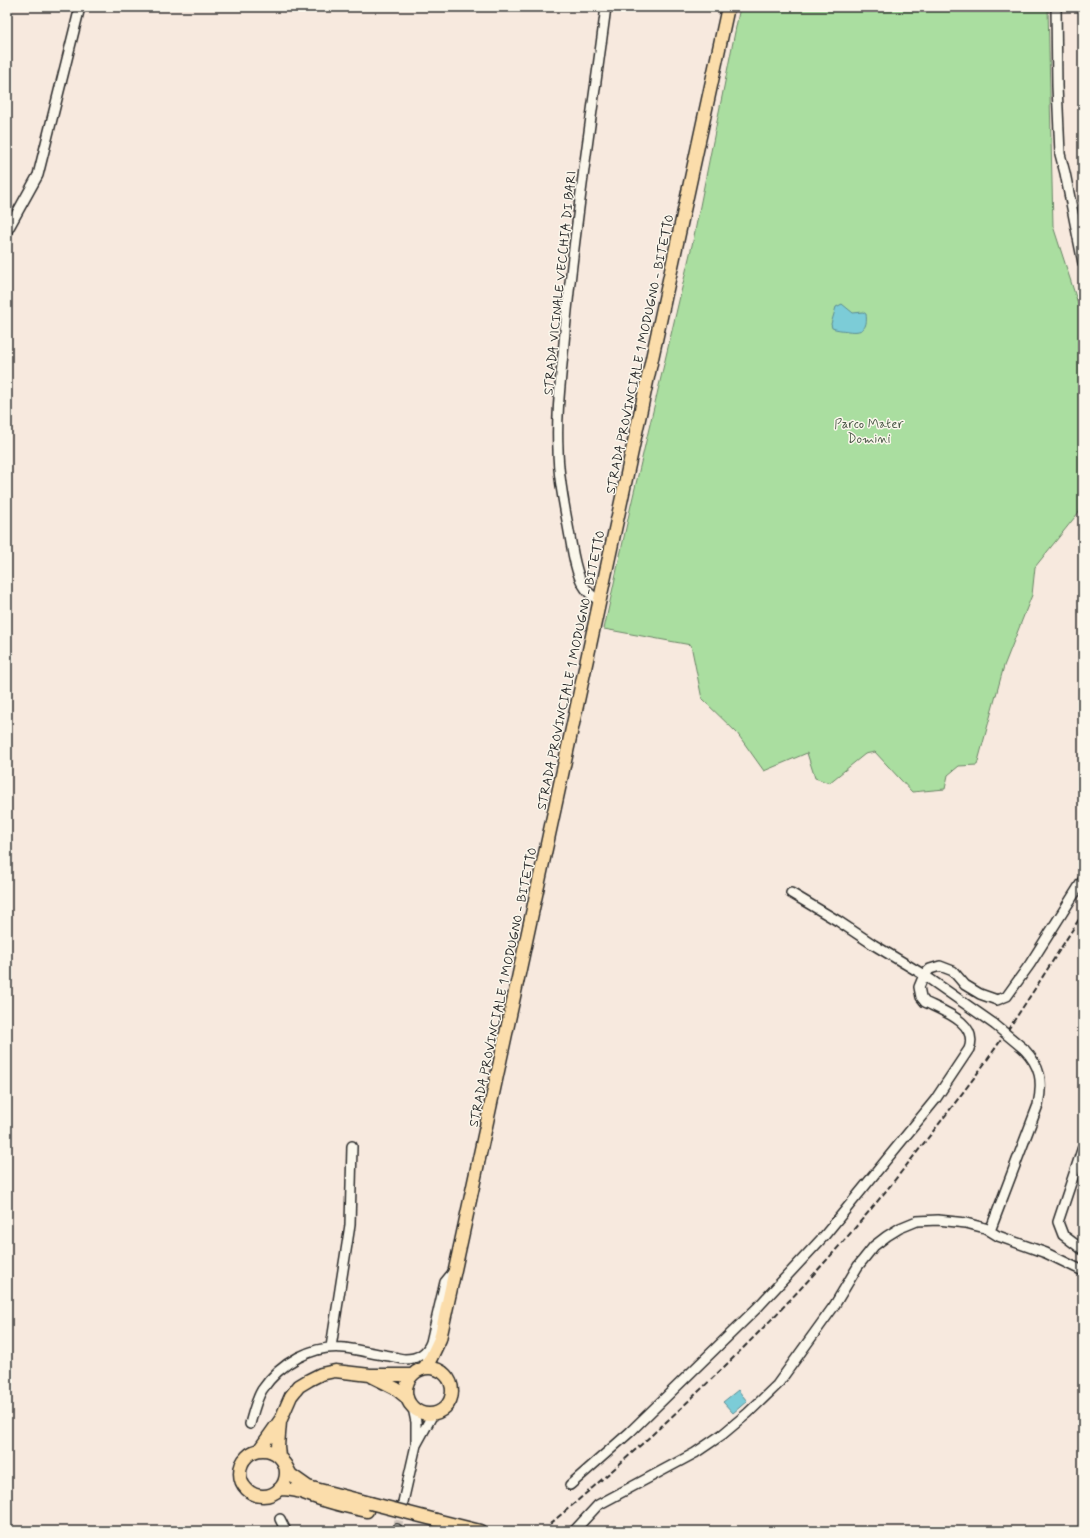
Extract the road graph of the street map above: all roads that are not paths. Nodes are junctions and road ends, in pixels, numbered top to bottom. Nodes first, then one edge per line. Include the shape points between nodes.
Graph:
1 (80, 7) edge
2 (606, 7) edge
3 (728, 7) edge
4 (1056, 7) edge
5 (7, 231) edge
6 (1083, 263) edge
7 (599, 600) junction
8 (1083, 880) edge
9 (791, 893) dead end
10 (924, 975) junction
11 (352, 1146) dead end
12 (1083, 1147) edge
13 (990, 1231) junction
14 (1083, 1250) edge
15 (455, 1270) junction
16 (1083, 1271) edge
17 (440, 1339) junction
18 (331, 1347) junction
19 (424, 1368) junction
20 (443, 1372) junction
21 (370, 1375) junction
22 (412, 1375) junction
23 (406, 1397) junction
24 (412, 1408) junction
25 (433, 1414) junction
26 (281, 1419) junction
27 (250, 1424) dead end
28 (416, 1446) junction
29 (259, 1450) junction
30 (282, 1460) junction
31 (570, 1485) dead end
32 (279, 1489) junction
33 (327, 1497) junction
34 (403, 1502) tunnel mouth
35 (280, 1519) dead end
36 (435, 1524) junction
37 (574, 1530) edge
38 (286, 1531) edge
39 (448, 1531) edge
40 (480, 1531) edge

1 - 5 street via 38,175
2 - 7 street, STRADA VICINALE VECCHIA DI BARI via 571,268 559,396 558,448 564,503 578,574 587,591
3 - 7 main road, STRADA PROVINCIALE 1 MODUGNO - BITETTO
4 - 6 street via 1060,154
7 - 15 main road, STRADA PROVINCIALE 1 MODUGNO - BITETTO
8 - 10 street via 1007,996 997,1000 980,994 965,985 953,971 940,966 930,969
9 - 10 street
10 - 13 street, bridge via 994,1024 1024,1049 1033,1058 1036,1066 1041,1088 1038,1105
10 - 31 street via 919,987 921,997 925,1002 959,1020 968,1031 971,1044 935,1100 825,1235 757,1308 630,1432
11 - 18 street via 350,1225
12 - 14 street via 1058,1222 1063,1235
13 - 16 street
13 - 37 street via 966,1222 917,1221 900,1228 874,1246 777,1385 748,1413 695,1453 598,1505
15 - 17 main road, STRADA PROVINCIALE 1 MODUGNO - BITETTO
15 - 18 street via 445,1282 428,1350 420,1355 404,1359
17 - 19 main road
17 - 20 main road
18 - 27 street via 311,1351 292,1360 274,1376 262,1390
19 - 20 main road via 434,1368
19 - 22 main road
20 - 25 main road via 451,1384 452,1394 446,1407
21 - 22 main road
21 - 23 main road
21 - 26 main road via 335,1371 321,1374 299,1386 291,1396
22 - 23 main road via 406,1384
23 - 24 main road
24 - 25 main road via 423,1414
24 - 28 street via 416,1422
25 - 28 street
26 - 29 main road
26 - 30 main road via 278,1446
28 - 34 street
29 - 30 main road via 273,1452
29 - 32 main road via 242,1463 242,1483 252,1493 259,1495 273,1493
30 - 32 main road via 286,1477
30 - 33 main road via 291,1475
32 - 33 main road via 286,1488
33 - 36 main road, bridge
35 - 38 street
36 - 39 main road
36 - 40 main road

